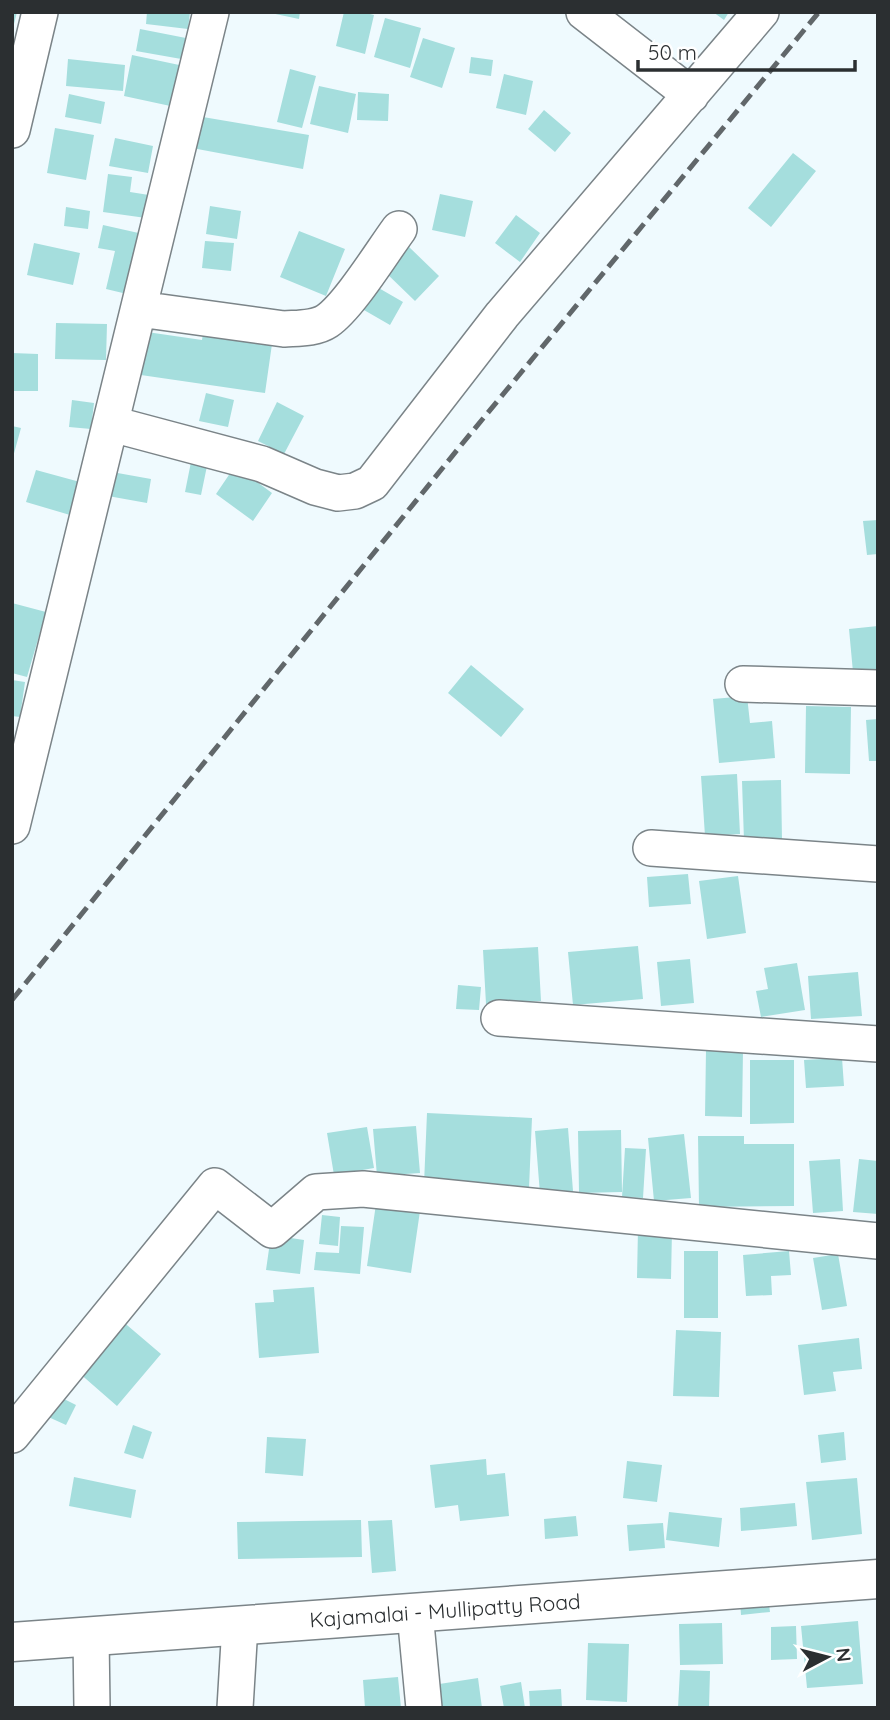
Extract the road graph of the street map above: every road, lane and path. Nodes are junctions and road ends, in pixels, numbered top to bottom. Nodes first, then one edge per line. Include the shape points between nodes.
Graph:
1 (40, 12) edge
2 (211, 12) edge
3 (584, 12) edge
4 (761, 12) edge
5 (691, 95) junction
6 (12, 130) edge
7 (399, 229) dead end
8 (139, 310) junction
9 (112, 424) junction
10 (743, 684) dead end
11 (878, 688) edge
12 (12, 826) edge
13 (651, 848) dead end
14 (878, 864) edge
15 (499, 1018) dead end
16 (878, 1044) edge
17 (878, 1241) edge
18 (12, 1435) edge
19 (878, 1579) edge
20 (415, 1613) junction
21 (240, 1625) junction
22 (90, 1636) junction
23 (12, 1642) edge
24 (92, 1708) edge
25 (235, 1708) edge
26 (424, 1708) edge

1 - 6 street
2 - 8 street
3 - 5 street
4 - 5 street
5 - 9 street via 502,315 372,482 338,493 262,464
7 - 8 street via 325,323 284,329
8 - 9 street
9 - 12 street
10 - 11 street
13 - 14 street
15 - 16 street
17 - 18 street via 363,1189 316,1192 272,1230 215,1186
19 - 20 main road, Kajamalai - Mullipatty Road
20 - 21 main road, Kajamalai - Mullipatty Road
20 - 26 street
21 - 22 main road, Kajamalai - Mullipatty Road
21 - 25 street
22 - 23 main road, Kajamalai - Mullipatty Road
22 - 24 street

